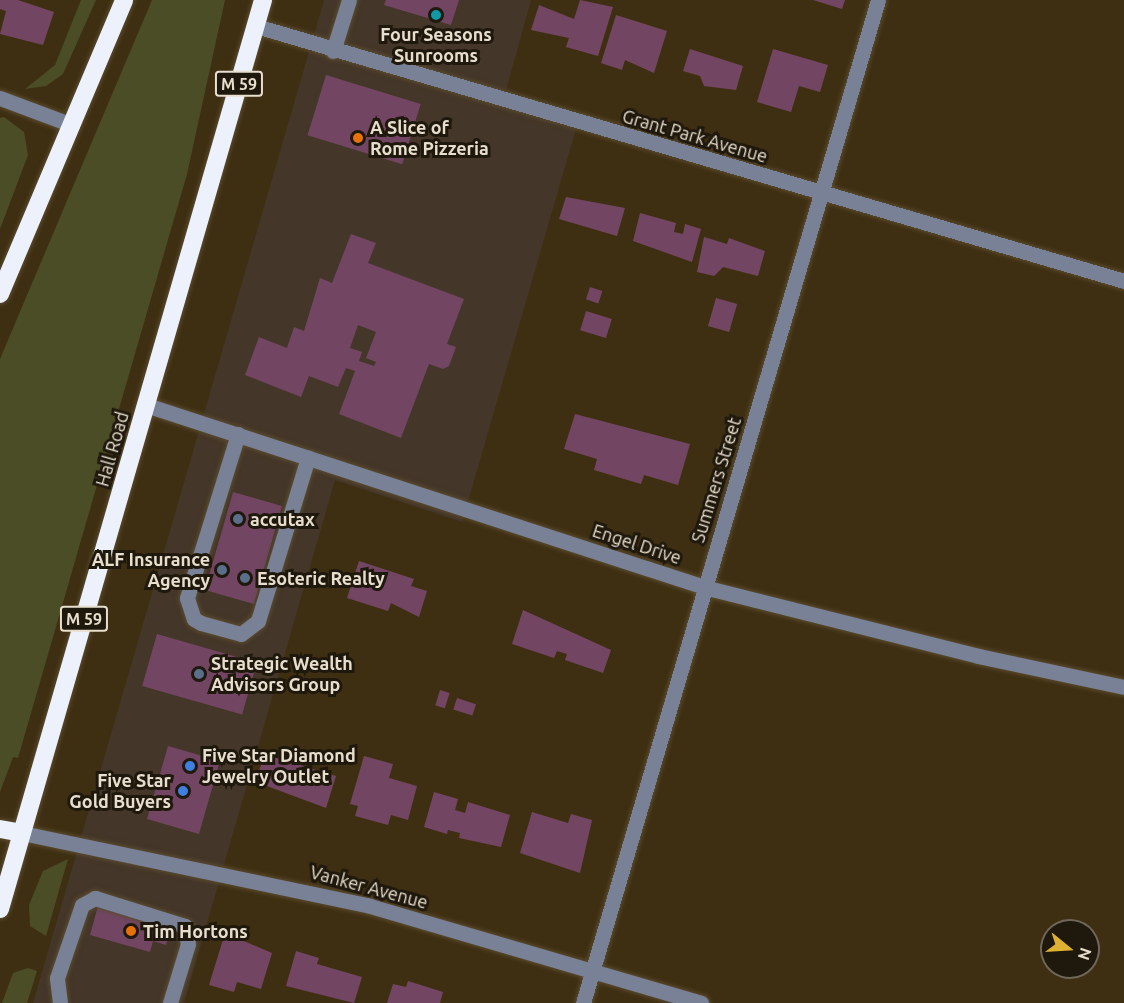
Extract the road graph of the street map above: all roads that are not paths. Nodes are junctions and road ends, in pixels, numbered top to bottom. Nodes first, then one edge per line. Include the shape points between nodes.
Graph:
1 (124, 0) edge
2 (263, 0) edge
3 (349, 0) edge
4 (878, 0) edge
5 (256, 26) junction
6 (333, 51) junction
7 (0, 98) edge
8 (72, 125) junction
9 (822, 192) junction
10 (1124, 281) edge
11 (0, 294) edge
12 (146, 405) junction
13 (238, 434) junction
14 (308, 457) junction
15 (704, 587) junction
16 (1124, 687) edge
17 (0, 829) edge
18 (22, 833) junction
19 (0, 909) edge
20 (592, 971) junction
21 (60, 1003) edge
22 (170, 1003) edge
23 (583, 1003) edge
24 (701, 1003) edge

1 - 8 highway
2 - 5 highway, Hall Road / M 59
3 - 6 street
4 - 9 street, Summers Street
5 - 6 street, Grant Park Avenue
5 - 12 highway, Hall Road / M 59
6 - 9 street, Grant Park Avenue
7 - 8 street
8 - 11 highway
9 - 10 street, Grant Park Avenue
9 - 15 street, Summers Street
12 - 13 street, Engel Drive
12 - 18 highway, Hall Road / M 59
13 - 14 street, Engel Drive
13 - 14 street via 187,598 194,619 201,623 241,634 258,621
14 - 15 street, Engel Drive
15 - 16 street, Engel Drive via 978,656
15 - 20 street, Summers Street
17 - 18 highway
18 - 19 highway, Hall Road / M 59
18 - 20 street, Vanker Avenue via 370,906
20 - 23 street, Summers Street
20 - 24 street, Vanker Avenue
21 - 22 street via 57,978 82,905 95,898 185,926 188,944

